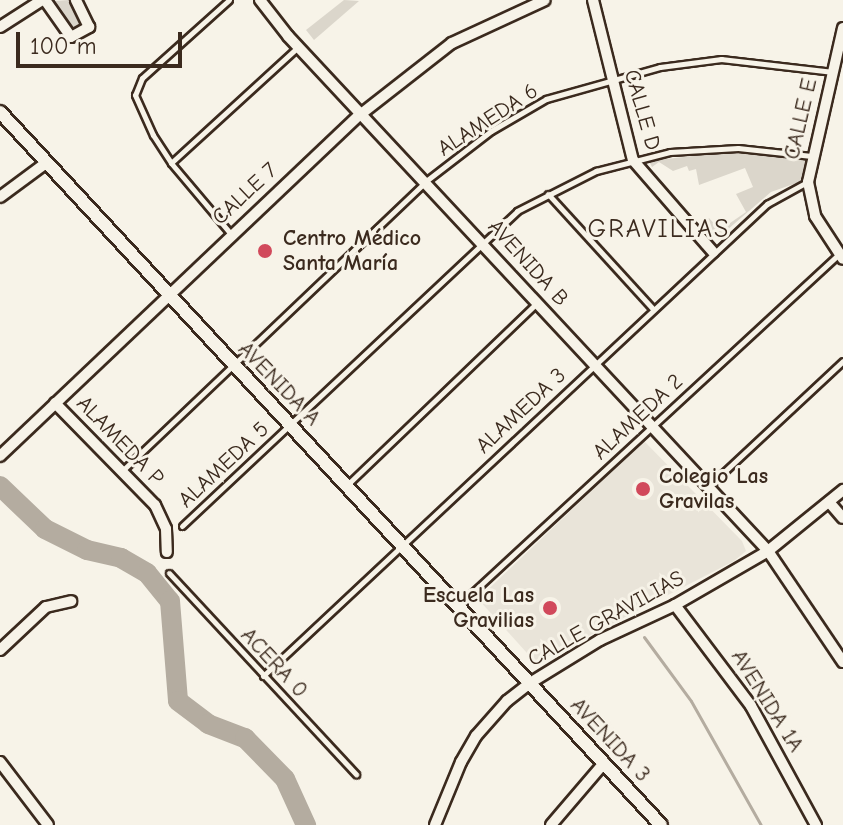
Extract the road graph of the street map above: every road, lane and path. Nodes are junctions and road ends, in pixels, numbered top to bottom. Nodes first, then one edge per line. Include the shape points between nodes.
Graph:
1 (76, 0) edge
2 (229, 0) edge
3 (260, 0) edge
4 (541, 0) edge
5 (593, 0) edge
6 (37, 1) edge
7 (0, 27) edge
8 (843, 28) edge
9 (299, 47) junction
10 (833, 72) junction
11 (611, 79) junction
12 (0, 112) edge
13 (361, 114) junction
14 (812, 156) junction
15 (633, 160) junction
16 (46, 163) junction
17 (171, 163) junction
18 (426, 181) junction
19 (808, 182) junction
20 (548, 194) junction
21 (0, 197) edge
22 (231, 234) junction
23 (482, 242) junction
24 (713, 252) junction
25 (841, 256) edge
26 (168, 294) junction
27 (537, 303) junction
28 (653, 309) junction
29 (843, 361) edge
30 (594, 364) junction
31 (232, 366) junction
32 (55, 403) junction
33 (291, 425) junction
34 (652, 425) junction
35 (0, 456) edge
36 (122, 471) junction
37 (347, 485) junction
38 (709, 486) junction
39 (843, 490) edge
40 (829, 502) junction
41 (843, 518) edge
42 (182, 526) dead end
43 (402, 544) junction
44 (768, 551) junction
45 (167, 552) dead end
46 (169, 573) dead end
47 (71, 601) dead end
48 (459, 605) junction
49 (675, 605) junction
50 (0, 650) edge
51 (843, 662) edge
52 (263, 676) junction
53 (530, 683) junction
54 (0, 762) edge
55 (604, 763) junction
56 (356, 774) dead end
57 (48, 825) edge
58 (435, 825) edge
59 (551, 825) edge
60 (661, 825) edge
61 (816, 825) edge

1 - 6 street via 89,27 71,37
2 - 17 lane via 142,78 135,95
3 - 9 street, AVENIDA B
4 - 13 street, CALLE 7 via 452,43
5 - 11 street, CALLE D
6 - 7 street
8 - 10 street, CALLE E
9 - 13 street, AVENIDA B
9 - 17 lane
10 - 11 lane, ALAMEDA 6 via 721,59
10 - 14 street, CALLE E
11 - 15 street, CALLE D
11 - 18 lane, ALAMEDA 6 via 546,99 491,131
12 - 16 street, AVENIDA A
13 - 18 street, AVENIDA B
13 - 22 street, CALLE 7
14 - 15 lane, ALAMEDA 5 via 693,149
14 - 19 street, CALLE E
15 - 20 lane, ALAMEDA 5
15 - 24 street, CALLE D
16 - 21 street
16 - 26 street, AVENIDA A
17 - 22 lane
18 - 23 street, AVENIDA B
18 - 31 lane, ALAMEDA 6
19 - 24 lane, ALAMEDA 3 via 767,204
19 - 25 street, CALLE E via 815,216
20 - 23 lane, ALAMEDA 5 via 517,211
20 - 28 lane
22 - 26 street, CALLE 7
23 - 27 street, AVENIDA B
23 - 33 lane, ALAMEDA 5
24 - 28 lane, ALAMEDA 3
25 - 34 lane, ALAMEDA 2
26 - 31 street, AVENIDA A
26 - 32 street, CALLE 7
27 - 30 street, AVENIDA B
27 - 37 lane
28 - 30 lane, ALAMEDA 3
29 - 38 lane
30 - 34 street, AVENIDA B
30 - 43 lane, ALAMEDA 3
31 - 33 street, AVENIDA A
31 - 36 lane
32 - 35 street, CALLE 7
32 - 36 street, ALAMEDA P
33 - 37 street, AVENIDA A
33 - 42 lane, ALAMEDA 5
34 - 38 street, AVENIDA B
34 - 48 lane, ALAMEDA 2
36 - 45 street, ALAMEDA P via 155,505 166,529
37 - 43 street, AVENIDA A
38 - 44 street, AVENIDA B
39 - 40 street, CALLE GRAVILIAS
40 - 41 street
40 - 44 street, CALLE GRAVILIAS
43 - 48 street, AVENIDA A
43 - 52 lane, ALAMEDA 3
44 - 49 street, CALLE GRAVILIAS
44 - 51 street, AVENIDA B
46 - 52 lane, ACERA 0
47 - 50 street via 46,607
48 - 53 street, AVENIDA A
49 - 53 street, CALLE GRAVILIAS via 600,640
49 - 61 street, AVENIDA 1A via 751,706
52 - 56 lane, ACERA 0
53 - 55 street, AVENIDA 3
53 - 58 street, CALLE GRAVILIAS via 476,736
54 - 57 street
55 - 59 street
55 - 60 street, AVENIDA 3

